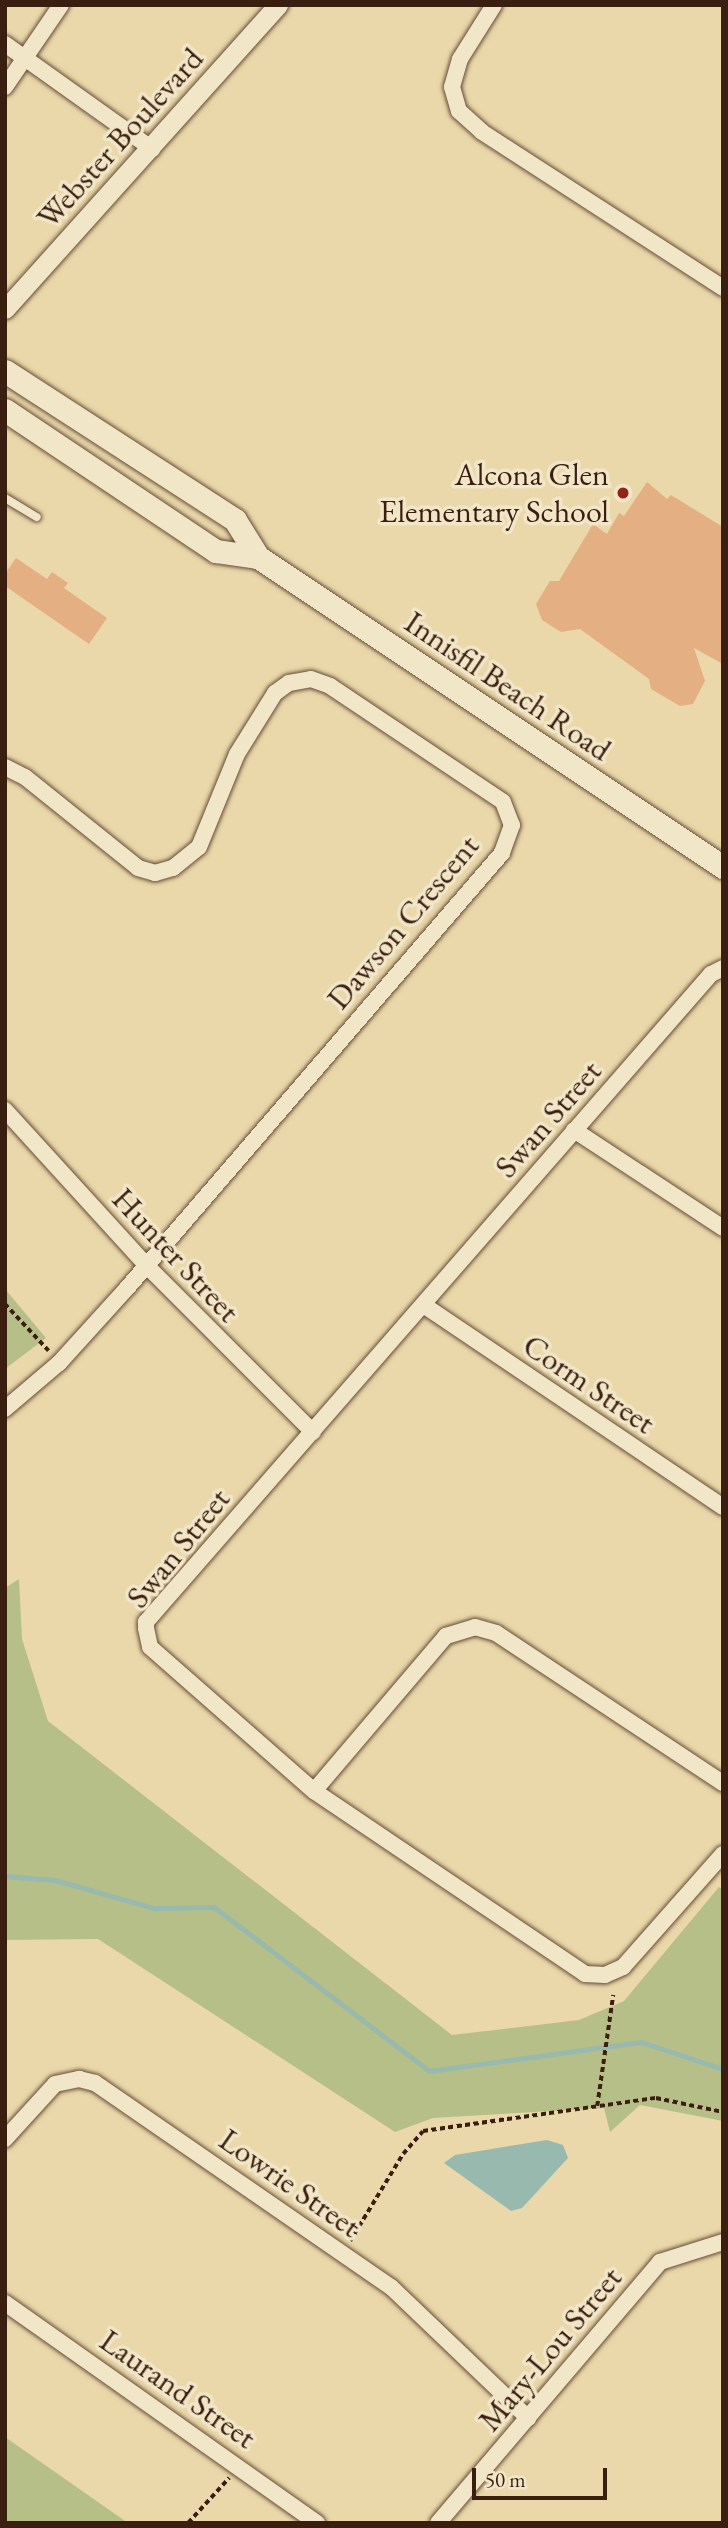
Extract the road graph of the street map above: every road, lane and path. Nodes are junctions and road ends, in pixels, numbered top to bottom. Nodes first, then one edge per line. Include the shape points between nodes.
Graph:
1 (61, 5) edge
2 (278, 5) edge
3 (494, 5) edge
4 (5, 44) edge
5 (26, 58) junction
6 (5, 87) edge
7 (152, 149) junction
8 (723, 288) edge
9 (5, 309) edge
10 (5, 371) edge
11 (5, 410) edge
12 (5, 498) edge
13 (37, 517) dead end
14 (258, 557) junction
15 (5, 767) edge
16 (723, 867) edge
17 (723, 968) edge
18 (5, 1110) edge
19 (574, 1130) junction
20 (723, 1228) edge
21 (146, 1265) junction
22 (5, 1304) edge
23 (425, 1306) junction
24 (59, 1363) junction
25 (5, 1409) edge
26 (313, 1432) junction
27 (723, 1507) edge
28 (723, 1783) edge
29 (314, 1791) junction
30 (723, 1854) edge
31 (613, 1995) dead end
32 (597, 2106) junction
33 (723, 2112) edge
34 (5, 2139) edge
35 (723, 2242) edge
36 (342, 2253) junction
37 (5, 2303) edge
38 (528, 2418) junction
39 (239, 2466) junction
40 (188, 2523) edge
41 (317, 2523) edge
42 (438, 2523) edge

1 - 5 street
2 - 7 street, Webster Boulevard
3 - 8 street via 460,59 452,88 460,111 482,132
4 - 5 street
5 - 6 street
5 - 7 street
7 - 9 street, Webster Boulevard
10 - 14 main road, Innisfil Beach Road via 234,520
11 - 14 main road, Innisfil Beach Road via 216,551
12 - 13 lane
14 - 16 main road, Innisfil Beach Road
15 - 21 street, Dawson Crescent via 25,777 138,868 155,873 173,868 199,847 237,754 275,693 289,683 311,679 330,686 503,802 512,825 502,853
17 - 19 street, Swan Street via 710,974
18 - 21 street, Hunter Street
19 - 20 street
19 - 23 street, Swan Street
21 - 24 street
21 - 26 street, Hunter Street
22 - 24 path
23 - 26 street, Swan Street
23 - 27 street, Corm Street
24 - 25 street
26 - 29 street, Swan Street via 146,1622 146,1628 150,1647
28 - 29 street via 496,1633 475,1627 446,1636
29 - 30 street, Swan Street via 585,1974 605,1975 623,1967
31 - 32 path
32 - 33 path via 656,2098
32 - 36 path via 423,2132 403,2154
34 - 36 street, Lowrie Street via 55,2084 79,2079 95,2083
35 - 38 street, Mary-Lou Street via 660,2262
36 - 38 street, Lowrie Street via 391,2287
37 - 39 street, Laurand Street
38 - 42 street, Mary-Lou Street
39 - 40 path
39 - 41 street, Laurand Street

